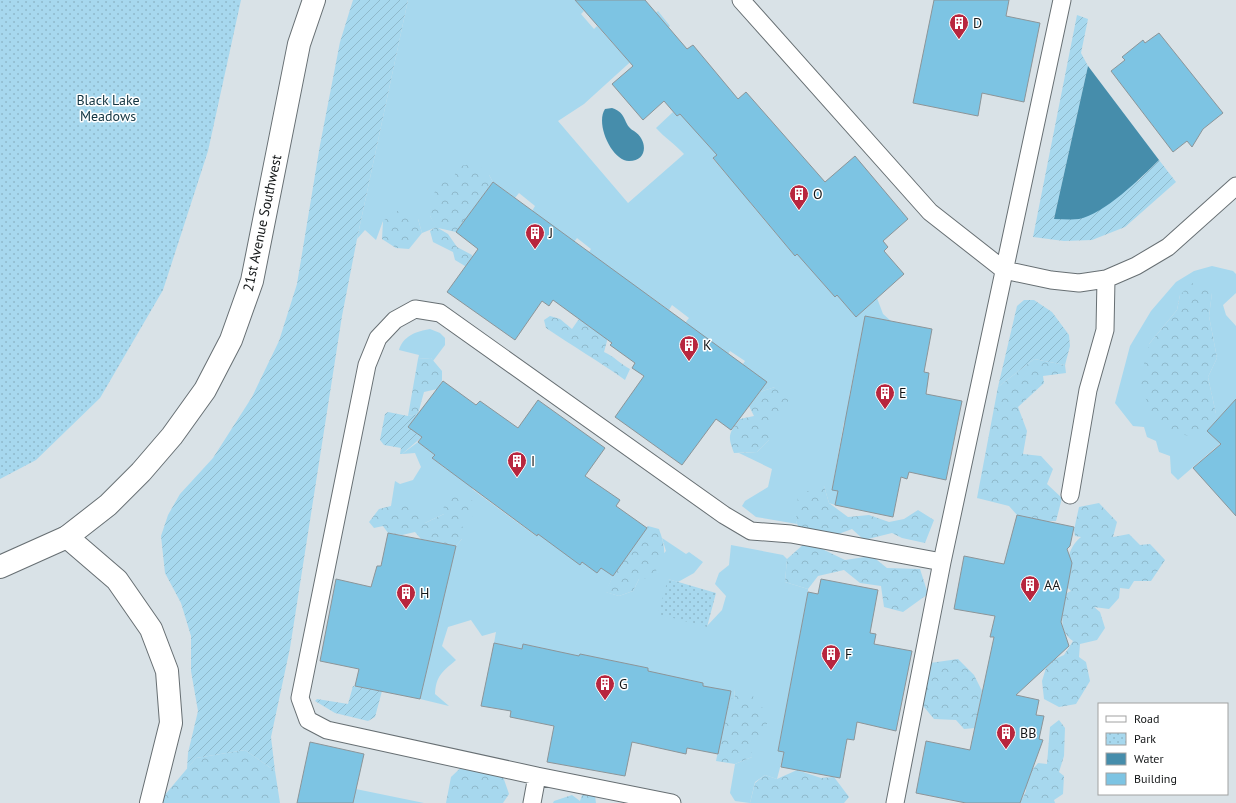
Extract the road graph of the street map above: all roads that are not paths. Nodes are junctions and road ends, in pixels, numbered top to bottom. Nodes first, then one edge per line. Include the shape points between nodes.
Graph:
1 (314, 0) edge
2 (741, 0) edge
3 (1062, 0) edge
4 (1236, 186) edge
5 (1004, 270) junction
6 (1106, 279) junction
7 (1070, 495) dead end
8 (67, 537) junction
9 (942, 562) junction
10 (0, 567) edge
11 (537, 776) junction
12 (152, 803) edge
13 (532, 803) edge
14 (672, 803) edge
15 (895, 803) edge

1 - 8 street, 21st Avenue Southwest via 300,44 252,281 231,340 205,390 172,436 108,505
2 - 5 lane via 930,212
3 - 5 lane
4 - 6 lane via 1168,246 1136,266
5 - 6 lane via 1079,283
5 - 9 lane
6 - 7 lane via 1105,330 1088,390
8 - 10 street, 21st Avenue Southwest
8 - 12 street via 118,580 151,629 167,671 171,723
9 - 11 lane via 791,534 751,531 717,510 440,313 415,309 395,320 378,338 367,365 300,698 308,720 328,730
9 - 15 lane
11 - 13 lane
11 - 14 lane

